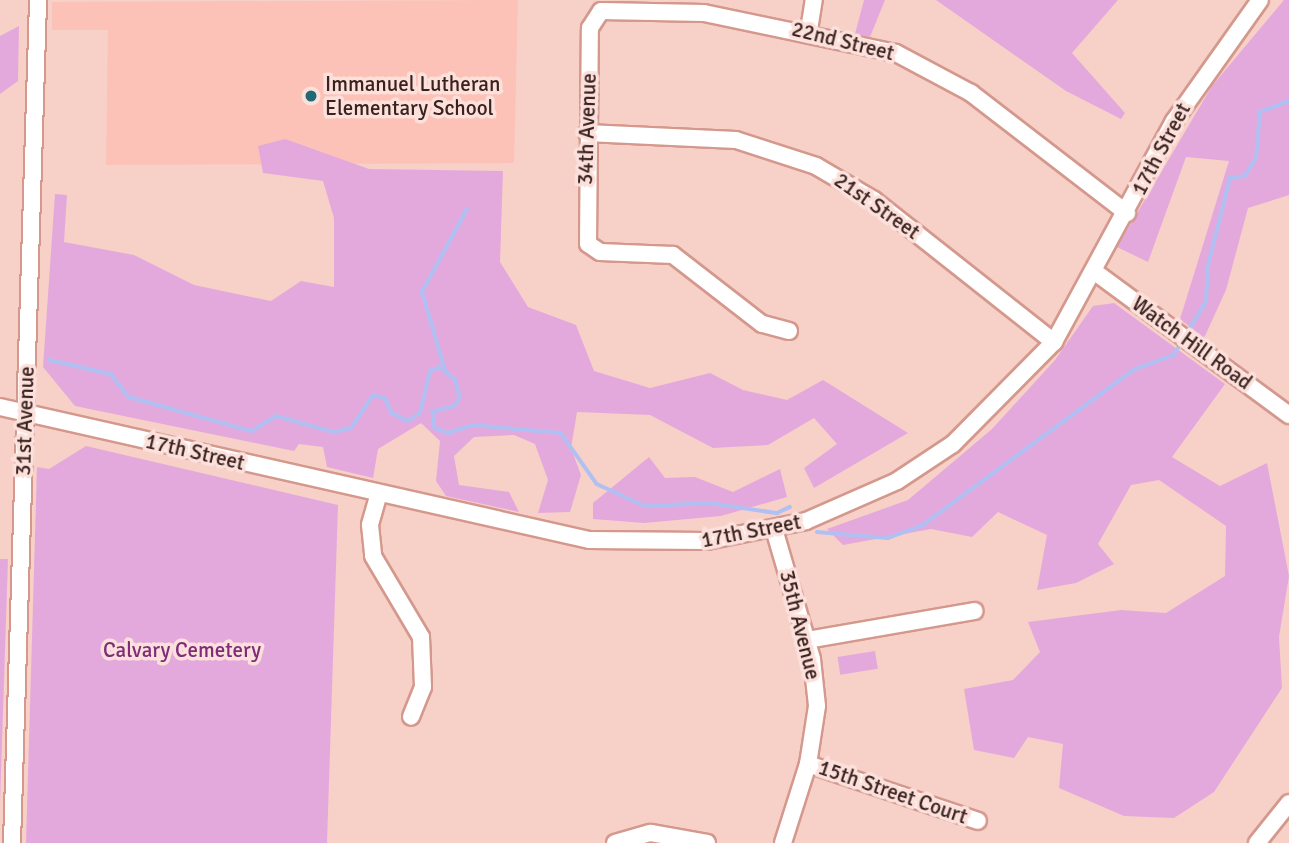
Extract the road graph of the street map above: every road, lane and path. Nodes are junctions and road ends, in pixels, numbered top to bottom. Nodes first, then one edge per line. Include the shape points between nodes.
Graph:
1 (38, 0) edge
2 (814, 0) edge
3 (1260, 0) edge
4 (597, 16) joint
5 (809, 30) junction
6 (587, 133) junction
7 (1127, 213) junction
8 (1095, 272) junction
9 (789, 331) dead end
10 (1054, 342) junction
11 (0, 407) edge
12 (24, 411) junction
13 (1289, 415) edge
14 (379, 493) junction
15 (774, 529) junction
16 (975, 611) dead end
17 (807, 640) junction
18 (411, 717) dead end
19 (808, 764) junction
20 (1289, 803) edge
21 (978, 821) dead end
22 (616, 842) edge
23 (12, 843) edge
24 (707, 843) edge
25 (783, 843) edge
26 (1258, 843) edge

1 - 12 street, 31st Avenue
2 - 5 street
3 - 7 street, 17th Street via 1191,94
4 - 5 street, 22nd Street via 620,7 677,10
4 - 6 street, 34th Avenue via 590,28
5 - 7 street, 22nd Street via 896,52 946,77
6 - 9 street, 34th Avenue via 588,244 600,252 673,255 762,324
6 - 10 street, 21st Street via 736,140 816,166 874,200
7 - 8 street, 17th Street
8 - 10 street, 17th Street
8 - 13 street, Watch Hill Road
10 - 15 street, 17th Street via 979,423 912,473 827,513
11 - 12 street, 17th Street
12 - 14 street, 17th Street
12 - 23 street, 31st Avenue
14 - 15 street, 17th Street via 589,540 668,544
14 - 18 street via 370,525 373,556 421,637 423,687
15 - 17 street, 35th Avenue
16 - 17 street
17 - 19 street, 35th Avenue via 817,706
19 - 21 street, 15th Street Court
19 - 25 street, 35th Avenue
20 - 26 street
22 - 24 street via 651,834

